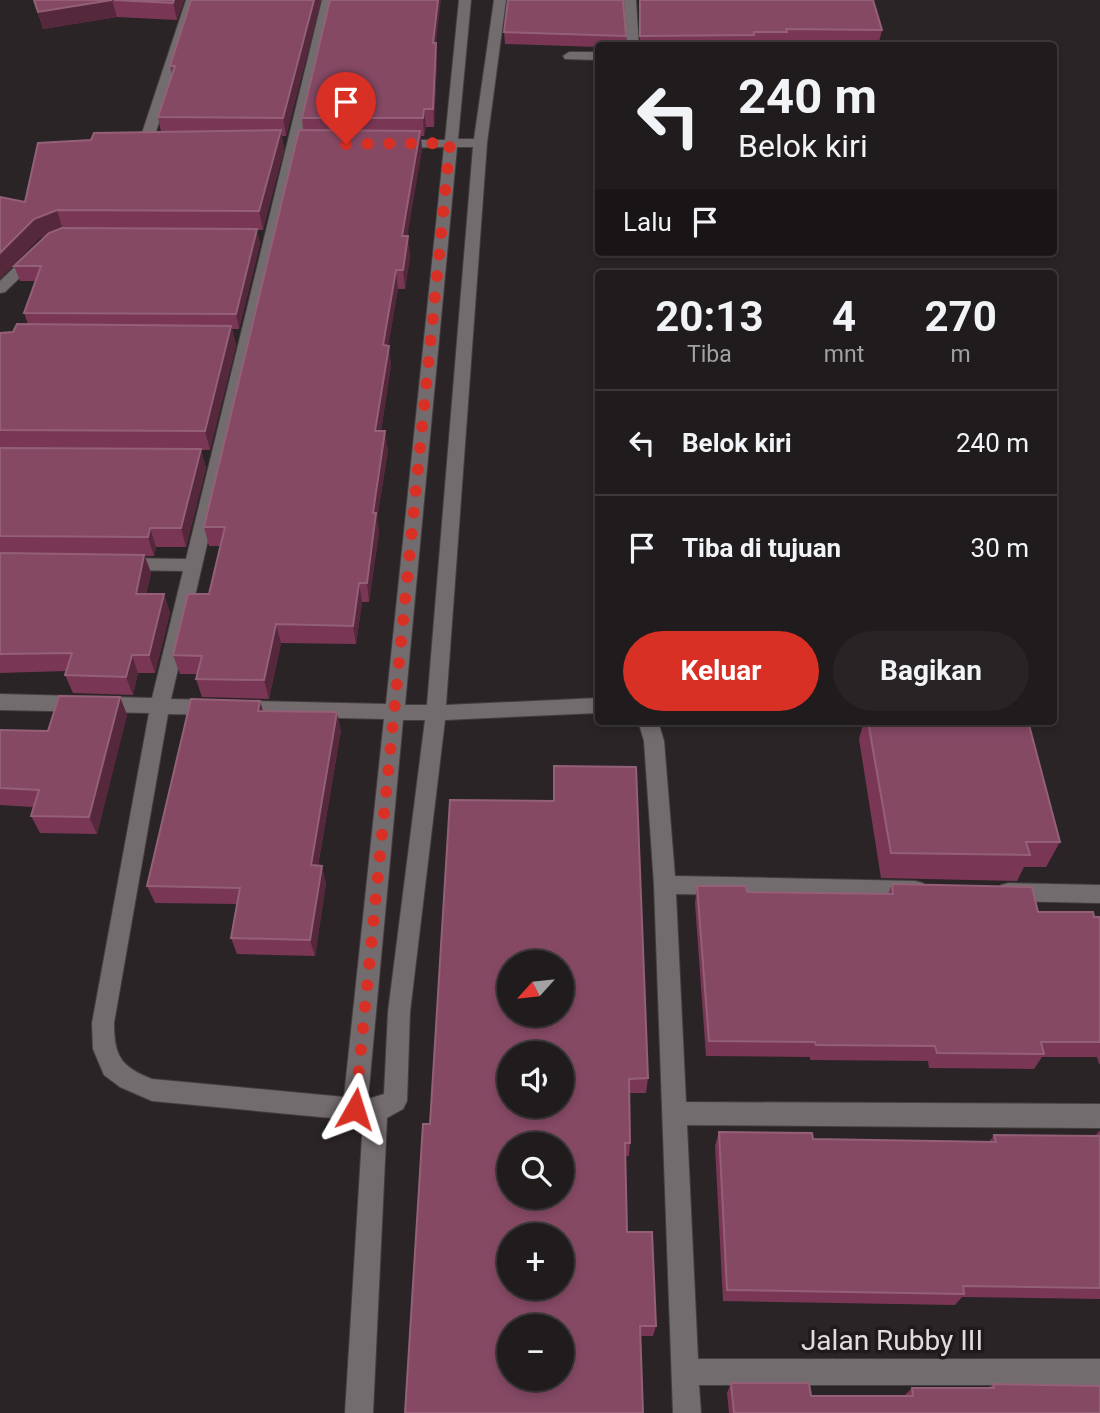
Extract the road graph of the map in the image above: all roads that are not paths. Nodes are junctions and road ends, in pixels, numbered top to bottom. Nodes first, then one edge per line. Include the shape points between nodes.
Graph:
1 (192, 0) edge
2 (328, 0) edge
3 (465, 0) edge
4 (500, 0) edge
5 (630, 0) edge
6 (633, 42) edge
7 (569, 56) dead end
8 (595, 56) edge
9 (173, 142) edge
10 (450, 143) junction
11 (480, 143) junction
12 (385, 144) edge
13 (47, 243) edge
14 (0, 289) edge
15 (110, 564) edge
16 (192, 565) junction
17 (0, 702) edge
18 (160, 704) junction
19 (595, 705) edge
20 (394, 712) junction
21 (436, 713) junction
22 (649, 725) edge
23 (664, 885) junction
24 (937, 890) edge
25 (991, 892) edge
26 (1100, 894) edge
27 (365, 1110) junction
28 (674, 1112) junction
29 (1100, 1116) edge
30 (685, 1372) junction
31 (1100, 1372) edge
32 (359, 1413) edge
33 (687, 1413) edge

1 - 9 street via 146,142
2 - 16 street via 294,144 263,237 211,459
3 - 10 street
4 - 11 street
5 - 6 street
7 - 8 street
10 - 11 street
10 - 12 street
10 - 20 street
11 - 21 street
13 - 14 street
15 - 16 street
16 - 18 street
17 - 18 street
18 - 20 street
18 - 27 street via 102,1048 127,1081 152,1090
19 - 21 street
20 - 21 street
20 - 27 street
21 - 27 street via 399,1012 395,1101
22 - 23 street
23 - 24 street
23 - 28 street
25 - 26 street
27 - 32 street
28 - 29 street
28 - 30 street
30 - 31 street, Jalan Rubby III
30 - 33 street

